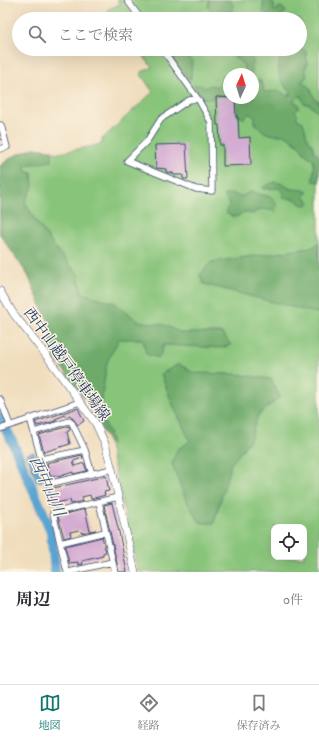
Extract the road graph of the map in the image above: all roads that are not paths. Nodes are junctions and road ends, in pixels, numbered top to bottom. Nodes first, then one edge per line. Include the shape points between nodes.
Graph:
1 (127, 0) edge
2 (136, 12) edge
3 (167, 56) edge
4 (198, 99) junction
5 (1, 125) dead end
6 (0, 149) edge
7 (0, 290) edge
8 (0, 399) edge
9 (80, 402) junction
10 (30, 418) junction
11 (10, 425) junction
12 (0, 429) edge
13 (34, 432) junction
14 (85, 450) junction
15 (41, 459) junction
16 (112, 469) junction
17 (92, 474) junction
18 (118, 497) junction
19 (99, 502) junction
20 (105, 532) junction
21 (60, 543) junction
22 (112, 562) junction
23 (68, 572) edge
24 (115, 572) edge
25 (135, 572) edge

1 - 2 street
3 - 4 street
4 - 4 street via 211,122 212,191 196,189 127,161 147,141 161,119 189,100
5 - 6 street via 7,147
7 - 9 main road, 西中山越戸停車場線 via 13,312
8 - 11 street
9 - 10 street
9 - 16 main road, 西中山越戸停車場線 via 96,424
10 - 11 street
10 - 13 street
11 - 12 street
13 - 14 street via 69,421
13 - 15 street
14 - 15 street
14 - 17 street
15 - 17 street via 48,484
16 - 17 street
16 - 18 main road, 西中山越戸停車場線
18 - 19 street
18 - 25 main road, 西中山越戸停車場線
19 - 20 street
19 - 21 street via 53,513
20 - 21 street
20 - 22 street
21 - 23 street
22 - 23 street
22 - 24 street

